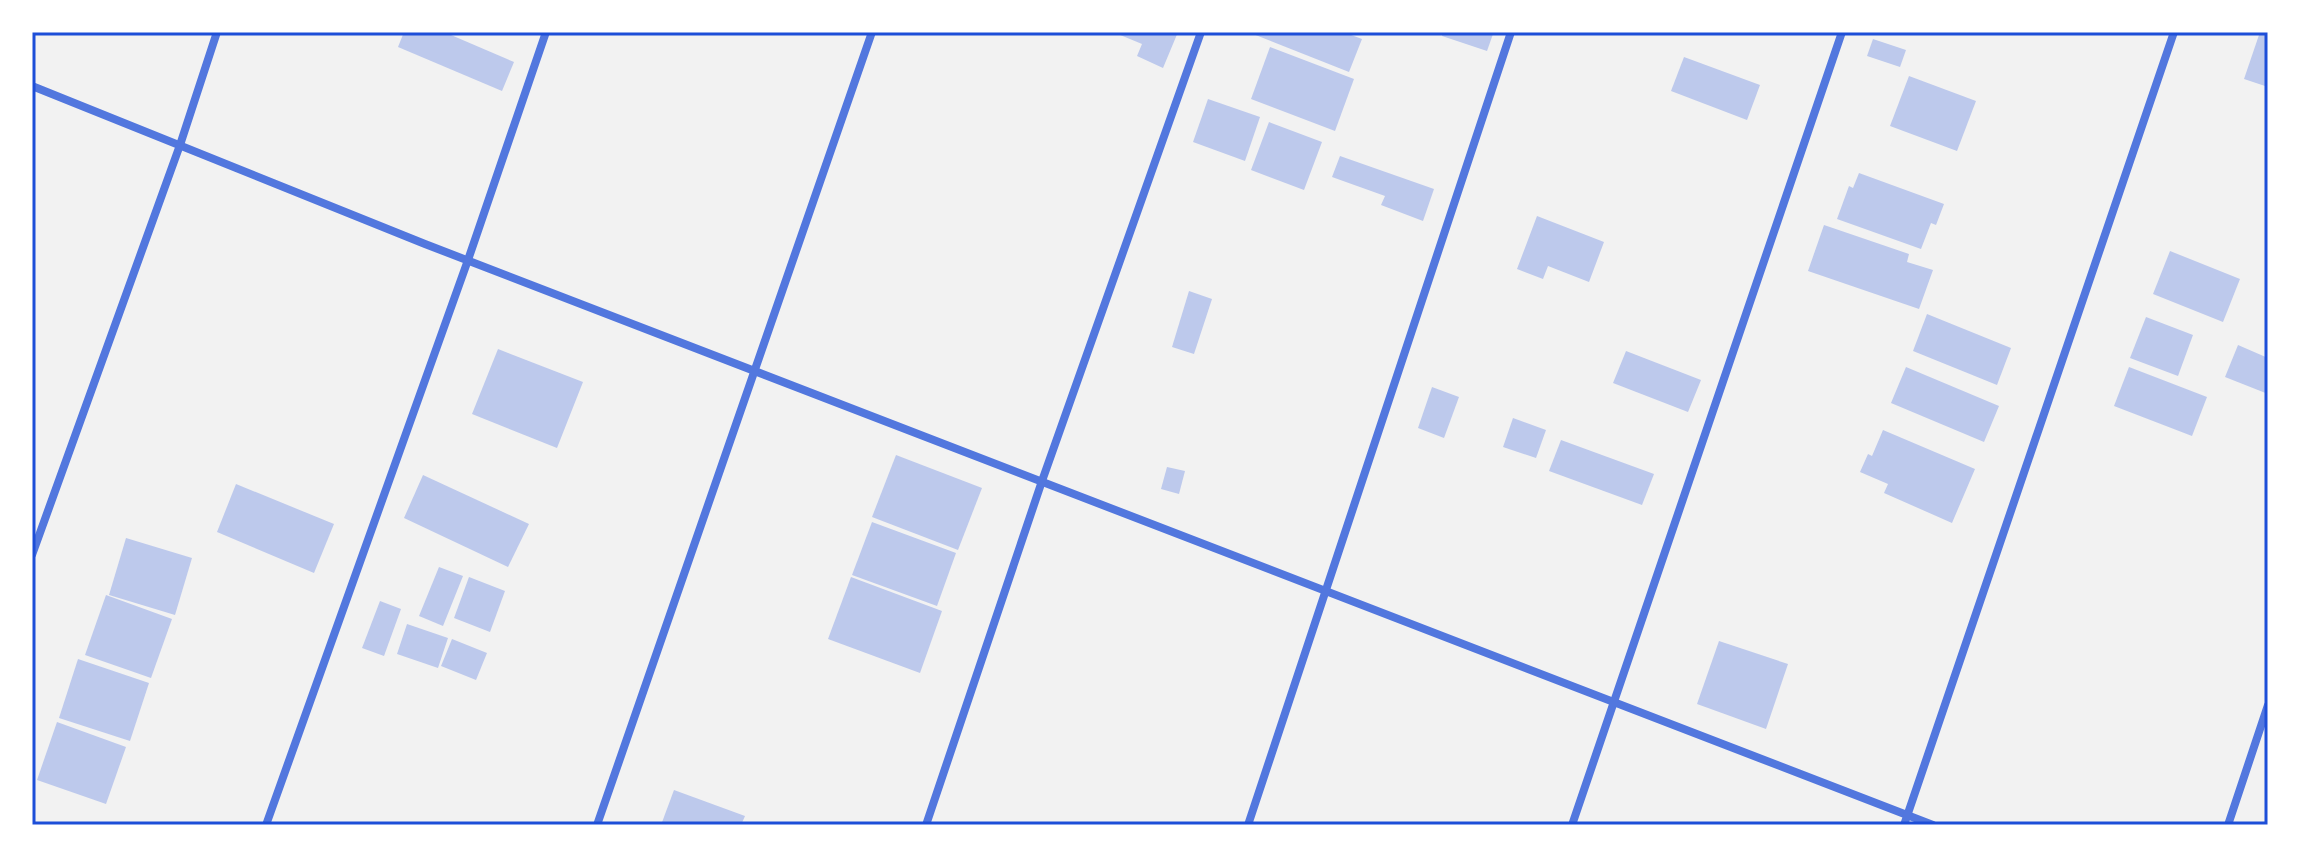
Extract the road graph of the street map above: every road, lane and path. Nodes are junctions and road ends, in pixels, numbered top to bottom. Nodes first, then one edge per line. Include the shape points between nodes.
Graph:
1 (217, 32) edge
2 (546, 32) edge
3 (872, 32) edge
4 (1201, 32) edge
5 (1511, 32) edge
6 (1842, 32) edge
7 (2174, 32) edge
8 (32, 86) edge
9 (180, 145) junction
10 (468, 260) junction
11 (754, 371) junction
12 (1042, 481) junction
13 (32, 555) edge
14 (1324, 590) junction
15 (1613, 701) junction
16 (2268, 705) edge
17 (1907, 815) junction
18 (266, 825) edge
19 (597, 825) edge
20 (926, 825) edge
21 (1248, 825) edge
22 (1572, 825) edge
23 (1904, 825) edge
24 (1933, 825) edge
25 (2228, 825) edge

1 - 9 street
2 - 10 street
3 - 11 street
4 - 12 street
5 - 14 street
6 - 15 street
7 - 17 street
8 - 9 street
9 - 10 street
9 - 13 street
10 - 11 street
10 - 18 street
11 - 12 street
11 - 19 street
12 - 14 street
12 - 20 street
14 - 15 street
14 - 21 street
15 - 17 street
15 - 22 street
16 - 25 street
17 - 23 street
17 - 24 street

